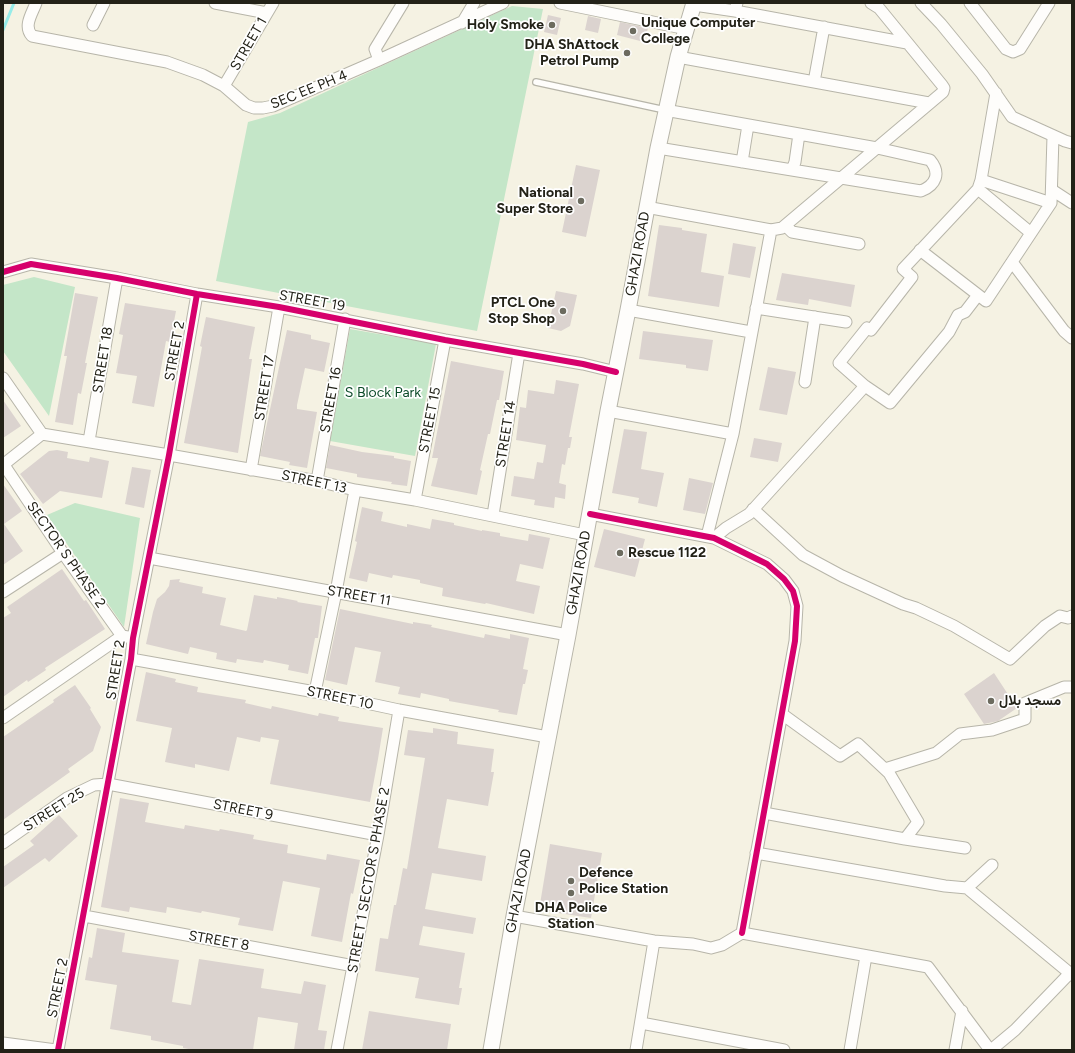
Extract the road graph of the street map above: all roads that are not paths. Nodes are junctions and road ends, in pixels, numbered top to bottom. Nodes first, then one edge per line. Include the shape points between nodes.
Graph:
1 (36, 3) edge
2 (104, 3) edge
3 (214, 3) edge
4 (273, 3) edge
5 (403, 3) edge
6 (474, 3) edge
7 (503, 3) edge
8 (560, 3) edge
9 (871, 3) edge
10 (921, 3) edge
11 (1048, 3) edge
12 (694, 4) edge
13 (973, 4) edge
14 (736, 7) edge
15 (267, 13) junction
16 (462, 23) junction
17 (93, 25) dead end
18 (824, 28) junction
19 (686, 29) junction
20 (907, 43) junction
21 (678, 57) junction
22 (379, 60) junction
23 (536, 82) dead end
24 (814, 82) junction
25 (224, 86) junction
26 (996, 93) junction
27 (929, 103) junction
28 (665, 110) junction
29 (748, 125) junction
30 (799, 134) junction
31 (1053, 136) junction
32 (1072, 143) edge
33 (658, 148) junction
34 (877, 148) junction
35 (742, 162) junction
36 (792, 170) junction
37 (841, 178) junction
38 (980, 185) junction
39 (1052, 190) junction
40 (1051, 203) junction
41 (1072, 203) edge
42 (646, 207) junction
43 (786, 226) junction
44 (771, 230) junction
45 (1031, 233) junction
46 (859, 244) dead end
47 (920, 250) junction
48 (1012, 262) junction
49 (3, 272) edge
50 (117, 278) junction
51 (197, 294) junction
52 (978, 295) junction
53 (279, 307) junction
54 (756, 308) junction
55 (628, 310) junction
56 (815, 317) junction
57 (345, 319) junction
58 (846, 322) dead end
59 (751, 332) junction
60 (1072, 338) edge
61 (445, 340) junction
62 (519, 353) junction
63 (616, 372) junction
64 (3, 378) edge
65 (805, 382) dead end
66 (866, 386) junction
67 (608, 411) junction
68 (42, 434) junction
69 (733, 434) junction
70 (89, 441) junction
71 (169, 455) junction
72 (4, 465) edge
73 (251, 470) junction
74 (317, 482) junction
75 (355, 490) junction
76 (415, 500) junction
77 (753, 509) junction
78 (590, 514) junction
79 (493, 515) junction
80 (585, 535) junction
81 (710, 537) junction
82 (62, 553) junction
83 (149, 558) junction
84 (3, 592) edge
85 (336, 592) junction
86 (1072, 616) edge
87 (568, 635) junction
88 (128, 637) junction
89 (131, 659) junction
90 (1072, 687) edge
91 (314, 692) junction
92 (399, 710) junction
93 (782, 714) junction
94 (3, 718) edge
95 (548, 737) junction
96 (885, 769) junction
97 (108, 784) junction
98 (764, 813) junction
99 (378, 835) junction
100 (905, 839) junction
101 (3, 843) edge
102 (965, 848) dead end
103 (756, 853) junction
104 (992, 865) dead end
105 (966, 888) junction
106 (84, 916) junction
107 (514, 916) junction
108 (742, 933) junction
109 (654, 941) junction
110 (866, 956) junction
111 (354, 966) junction
112 (1071, 974) edge
113 (962, 1011) junction
114 (641, 1023) junction
115 (3, 1043) edge
116 (57, 1050) edge
117 (337, 1050) edge
118 (491, 1050) edge
119 (636, 1050) edge
120 (784, 1050) edge
121 (850, 1050) edge
122 (955, 1050) edge
123 (991, 1050) edge

1 - 25 street, SEC EE PH 4 via 28,25 28,31 32,36 167,62
2 - 17 street
3 - 15 street
4 - 15 street, STREET 1
5 - 22 street via 375,49
6 - 16 street
7 - 16 street, SEC EE PH 4
8 - 19 street
9 - 20 street via 879,8
10 - 26 street via 978,68
11 - 13 street via 1020,49 1013,52 1006,49
12 - 14 street
12 - 19 main road, GHAZI ROAD
14 - 18 street
15 - 25 street, STREET 1
16 - 22 street, SEC EE PH 4
18 - 20 street
18 - 24 street
19 - 21 main road, GHAZI ROAD
20 - 27 street via 944,88 943,92
21 - 24 street
21 - 28 main road, GHAZI ROAD
22 - 25 street, SEC EE PH 4 via 263,108 246,105
23 - 28 lane
24 - 27 street
26 - 31 street via 1012,117
26 - 38 street
27 - 34 street
28 - 29 street
28 - 33 main road, GHAZI ROAD
29 - 30 street
29 - 35 street
30 - 34 street
30 - 36 street
31 - 32 street
31 - 39 street
33 - 35 street
33 - 42 main road, GHAZI ROAD
34 - 37 street
34 - 37 street via 930,160 935,166 934,182 929,188 921,191
35 - 36 street
36 - 37 street
37 - 43 street
38 - 40 street
38 - 45 street
38 - 47 street
39 - 40 street
39 - 41 street
40 - 45 street
42 - 44 street
42 - 55 main road, GHAZI ROAD
43 - 44 street
43 - 46 street via 792,232
44 - 54 street
45 - 48 street
47 - 52 street
47 - 66 street via 903,269 912,276 870,330 867,328 839,363
48 - 52 street via 986,301
48 - 60 street
49 - 50 street, STREET 19 via 31,264
50 - 51 street, STREET 19
50 - 70 street, STREET 18
51 - 53 street, STREET 19
51 - 71 street, STREET 2
52 - 66 street via 965,312 958,315 949,332 890,403
53 - 57 street, STREET 19
53 - 73 street, STREET 17
54 - 56 street
54 - 59 street
55 - 59 street
55 - 63 main road, GHAZI ROAD
56 - 58 street
56 - 65 street
57 - 61 street, STREET 19
57 - 74 street, STREET 16
59 - 69 street
61 - 62 street, STREET 19
61 - 76 street, STREET 15
62 - 63 street, STREET 19
62 - 79 street, STREET 14
63 - 67 main road, GHAZI ROAD
64 - 68 street
66 - 77 street
67 - 69 street
67 - 78 main road, GHAZI ROAD
68 - 70 street, STREET 13
68 - 72 street
69 - 81 street
70 - 71 street, STREET 13
71 - 73 street, STREET 13
71 - 83 street, STREET 2
72 - 82 street, SECTOR S PHASE 2
73 - 74 street, STREET 13
74 - 75 street, STREET 13
75 - 76 street, STREET 13
75 - 85 street
76 - 79 street, STREET 13
77 - 81 street
77 - 86 street via 803,555 842,576 954,626 1010,659 1045,626 1060,616
78 - 80 main road, GHAZI ROAD
78 - 81 street
79 - 80 street, STREET 13
80 - 87 main road, GHAZI ROAD
81 - 93 street via 767,564 793,591 797,606 795,641
82 - 84 street
82 - 88 street, SECTOR S PHASE 2
83 - 85 street, STREET 11
83 - 88 street, STREET 2
85 - 87 street, STREET 11
85 - 91 street
87 - 95 main road, GHAZI ROAD
88 - 89 street, STREET 2
88 - 94 street
89 - 91 street, STREET 10
89 - 97 street, STREET 2
90 - 96 street via 1064,686 1025,703 1025,719 992,730 960,734 936,753
91 - 92 street, STREET 10
92 - 95 street, STREET 10
92 - 99 street, STREET 1 SECTOR S PHASE 2
93 - 96 street via 840,756 858,744
93 - 98 street
95 - 107 main road, GHAZI ROAD
96 - 100 street via 918,822
97 - 99 street, STREET 9
97 - 101 street, STREET 25 via 94,785 67,798
97 - 106 street, STREET 2
98 - 100 street
98 - 103 street
99 - 111 street, STREET 1 SECTOR S PHASE 2
100 - 102 street
103 - 105 street
103 - 108 street
104 - 105 street
105 - 112 street
106 - 111 street, STREET 8
106 - 116 street, STREET 2
107 - 109 street
107 - 118 main road, GHAZI ROAD
108 - 109 street via 712,948
108 - 110 street
109 - 114 street
110 - 113 street via 928,967
110 - 121 street
111 - 117 street, STREET 1 SECTOR S PHASE 2
112 - 123 street via 1015,1030
113 - 122 street
113 - 123 street
114 - 119 street
114 - 120 street
115 - 116 street

